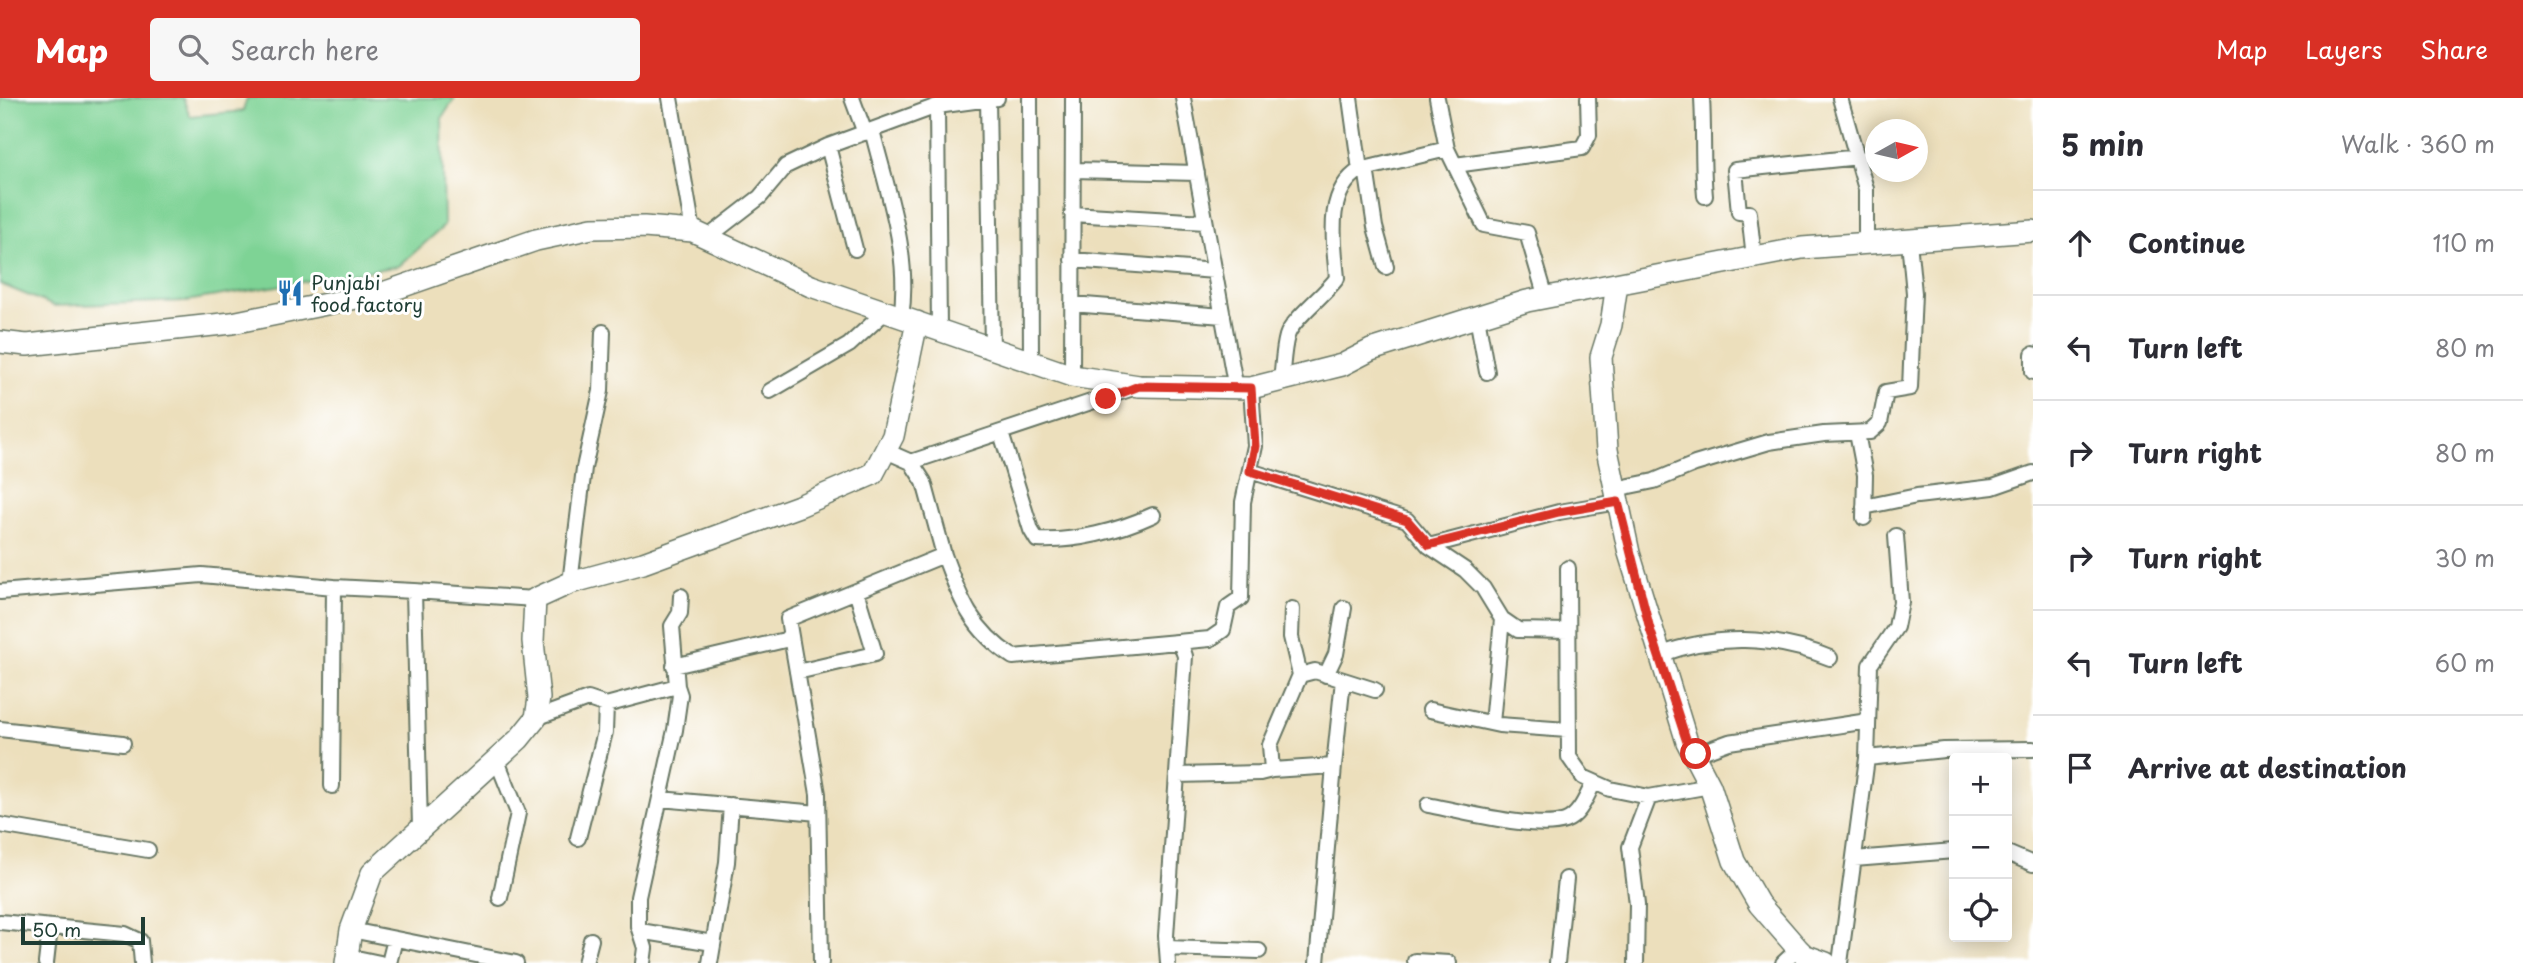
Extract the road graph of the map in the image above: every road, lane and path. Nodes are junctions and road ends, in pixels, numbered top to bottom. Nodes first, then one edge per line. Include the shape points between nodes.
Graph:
1 (670, 98) edge
2 (852, 98) edge
3 (1030, 98) edge
4 (1073, 98) edge
5 (1183, 98) edge
6 (1350, 98) edge
7 (1437, 98) edge
8 (1588, 98) edge
9 (1702, 98) edge
10 (1840, 98) edge
11 (991, 99) edge
12 (929, 104) edge
13 (868, 132) junction
14 (828, 146) junction
15 (1447, 149) junction
16 (1859, 158) junction
17 (1455, 165) junction
18 (1363, 169) junction
19 (1073, 170) junction
20 (1197, 173) junction
21 (1705, 196) dead end
22 (1073, 214) junction
23 (1205, 222) junction
24 (2033, 231) edge
25 (700, 235) junction
26 (1909, 242) junction
27 (1866, 244) junction
28 (855, 249) dead end
29 (1754, 258) junction
30 (1072, 260) junction
31 (1386, 267) dead end
32 (1214, 271) junction
33 (1617, 284) junction
34 (1546, 298) junction
35 (1072, 304) junction
36 (1223, 316) junction
37 (901, 317) junction
38 (1477, 317) junction
39 (939, 330) junction
40 (603, 332) dead end
41 (0, 342) edge
42 (992, 349) junction
43 (2033, 354) edge
44 (1031, 362) junction
45 (1487, 372) dead end
46 (2033, 372) edge
47 (1072, 376) junction
48 (1281, 380) junction
49 (1139, 386) junction
50 (1244, 388) junction
51 (770, 391) dead end
52 (1001, 433) junction
53 (1857, 433) junction
54 (886, 451) junction
55 (911, 462) junction
56 (1250, 471) junction
57 (2033, 473) edge
58 (1617, 495) junction
59 (1153, 515) dead end
60 (1896, 536) dead end
61 (1429, 545) junction
62 (944, 555) junction
63 (1568, 568) dead end
64 (570, 583) junction
65 (334, 587) junction
66 (414, 591) junction
67 (856, 591) junction
68 (0, 592) edge
69 (681, 596) dead end
70 (535, 598) junction
71 (1292, 608) dead end
72 (1344, 608) dead end
73 (1502, 619) junction
74 (1568, 631) junction
75 (790, 635) junction
76 (1180, 642) junction
77 (1659, 655) junction
78 (1829, 658) dead end
79 (674, 666) junction
80 (797, 672) junction
81 (1300, 675) junction
82 (1326, 675) junction
83 (1343, 680) junction
84 (677, 686) junction
85 (1375, 690) dead end
86 (606, 705) junction
87 (1430, 710) dead end
88 (536, 718) junction
89 (1868, 721) junction
90 (1492, 723) junction
91 (0, 729) edge
92 (1567, 730) junction
93 (122, 743) dead end
94 (2033, 749) edge
95 (1696, 754) junction
96 (496, 758) junction
97 (1867, 758) junction
98 (1334, 766) junction
99 (1272, 770) junction
100 (1177, 775) junction
101 (1594, 782) junction
102 (332, 786) dead end
103 (1710, 786) junction
104 (1649, 797) junction
105 (660, 799) junction
106 (732, 805) junction
107 (1428, 805) dead end
108 (818, 813) junction
109 (0, 825) edge
110 (420, 827) junction
111 (578, 838) dead end
112 (149, 850) dead end
113 (1949, 851) edge
114 (2012, 855) edge
115 (1854, 859) junction
116 (2033, 864) edge
117 (1566, 879) dead end
118 (500, 898) dead end
119 (0, 922) edge
120 (50, 928) junction
121 (351, 930) junction
122 (640, 931) junction
123 (394, 939) junction
124 (591, 940) dead end
125 (713, 943) junction
126 (1167, 948) junction
127 (1259, 951) dead end
128 (1790, 956) edge
129 (346, 960) edge
130 (1415, 961) dead end
131 (46, 963) edge
132 (142, 963) edge
133 (380, 963) edge
134 (389, 963) edge
135 (516, 963) edge
136 (585, 963) edge
137 (643, 963) edge
138 (710, 963) edge
139 (821, 963) edge
140 (1168, 963) edge
141 (1317, 963) edge
142 (1449, 963) edge
143 (1554, 963) edge
144 (1636, 963) edge
145 (1826, 963) edge
146 (1840, 963) edge

1 - 25 street
2 - 13 street
3 - 44 street
4 - 19 street
5 - 20 street
6 - 18 street
7 - 15 street
8 - 17 street via 1589,135 1582,148
9 - 21 street
10 - 16 street
11 - 12 street
11 - 42 street
12 - 13 street
12 - 39 street
13 - 14 street
13 - 37 street via 897,229 905,287
14 - 25 street via 786,166 760,197
14 - 28 street
15 - 17 street
15 - 18 street
16 - 27 street via 1866,189
16 - 29 street via 1735,170 1739,212 1749,213
17 - 34 street via 1484,225 1527,233
18 - 31 street
18 - 48 street via 1352,175 1332,219 1337,278 1287,335
19 - 20 street
19 - 22 street
20 - 23 street
22 - 23 street
22 - 30 street
23 - 32 street
24 - 26 main road
25 - 37 main road via 811,286
25 - 41 main road via 644,227 592,228 536,240 386,292 232,323 27,345
26 - 27 main road
26 - 53 street via 1914,293 1910,388 1886,392 1881,423 1870,432
27 - 29 main road via 1802,248
29 - 33 main road
30 - 32 street
30 - 35 street
32 - 36 street
33 - 34 main road
33 - 58 main road via 1601,357 1607,450
34 - 38 main road
35 - 36 street
35 - 47 street
36 - 50 street
37 - 39 main road
37 - 51 street
37 - 54 main road via 893,436
38 - 45 street
38 - 48 main road via 1371,350 1342,365
39 - 42 main road
40 - 64 street via 601,391 584,468
42 - 44 main road
43 - 46 street
44 - 47 main road
47 - 49 main road
48 - 50 main road
49 - 50 main road
49 - 52 street
50 - 56 street via 1255,446
52 - 55 street
52 - 59 street via 1037,540 1064,541
53 - 57 street via 1865,475 1864,513 1917,496 1993,487
53 - 58 street via 1769,442 1695,464
54 - 55 street
54 - 64 main road via 873,474 811,501 643,563
55 - 62 street via 924,482
56 - 61 street via 1407,520
56 - 76 street via 1243,502 1241,598 1228,607 1223,630 1210,639
58 - 61 street
58 - 77 main road
60 - 89 street via 1902,602 1896,628 1870,665
61 - 73 street via 1483,588
62 - 67 street
62 - 76 street via 962,605 991,643 1013,657
63 - 74 street
64 - 70 main road
65 - 66 street
65 - 68 street via 202,575
65 - 102 street
66 - 70 street
66 - 110 street
67 - 75 street via 788,618
67 - 80 street via 875,654
69 - 79 street via 680,613 672,626
70 - 88 main road
71 - 81 street via 1292,638
72 - 82 street via 1336,654
73 - 74 street via 1518,631
73 - 90 street
74 - 92 street
75 - 79 street
75 - 80 street
76 - 100 street via 1185,656
77 - 78 street via 1686,645 1744,640 1789,643
77 - 95 main road via 1687,742
79 - 84 street
80 - 108 street
81 - 82 street via 1315,671
81 - 99 street via 1270,745
82 - 83 street
83 - 85 street
83 - 98 street
84 - 86 street
84 - 105 street via 675,730
86 - 88 street via 588,699
86 - 111 street via 605,732
87 - 90 street
88 - 96 main road
89 - 95 street via 1729,742
89 - 97 street
90 - 92 street
91 - 93 street
92 - 101 street via 1569,757 1583,777
94 - 97 street via 1944,750
95 - 103 main road
96 - 110 main road
96 - 118 street via 518,813
97 - 115 street
98 - 99 street
98 - 141 street
99 - 100 street
100 - 126 street
101 - 104 street
101 - 107 street via 1581,807 1566,821 1542,824
103 - 104 street
103 - 128 main road via 1734,861
104 - 144 street via 1630,847 1637,904
105 - 106 street
105 - 122 street via 638,897
106 - 108 street
106 - 125 street
108 - 139 street
109 - 112 street
110 - 121 main road via 372,873
113 - 115 street
114 - 116 street
115 - 146 street
117 - 143 street
119 - 120 street
120 - 131 street
120 - 132 street via 125,934 140,941
121 - 123 street
121 - 129 main road
122 - 125 street
122 - 137 street
123 - 134 street
123 - 135 street
124 - 136 street
125 - 138 street
126 - 127 street
126 - 140 street
128 - 145 main road via 1804,955
129 - 133 street
130 - 142 street

